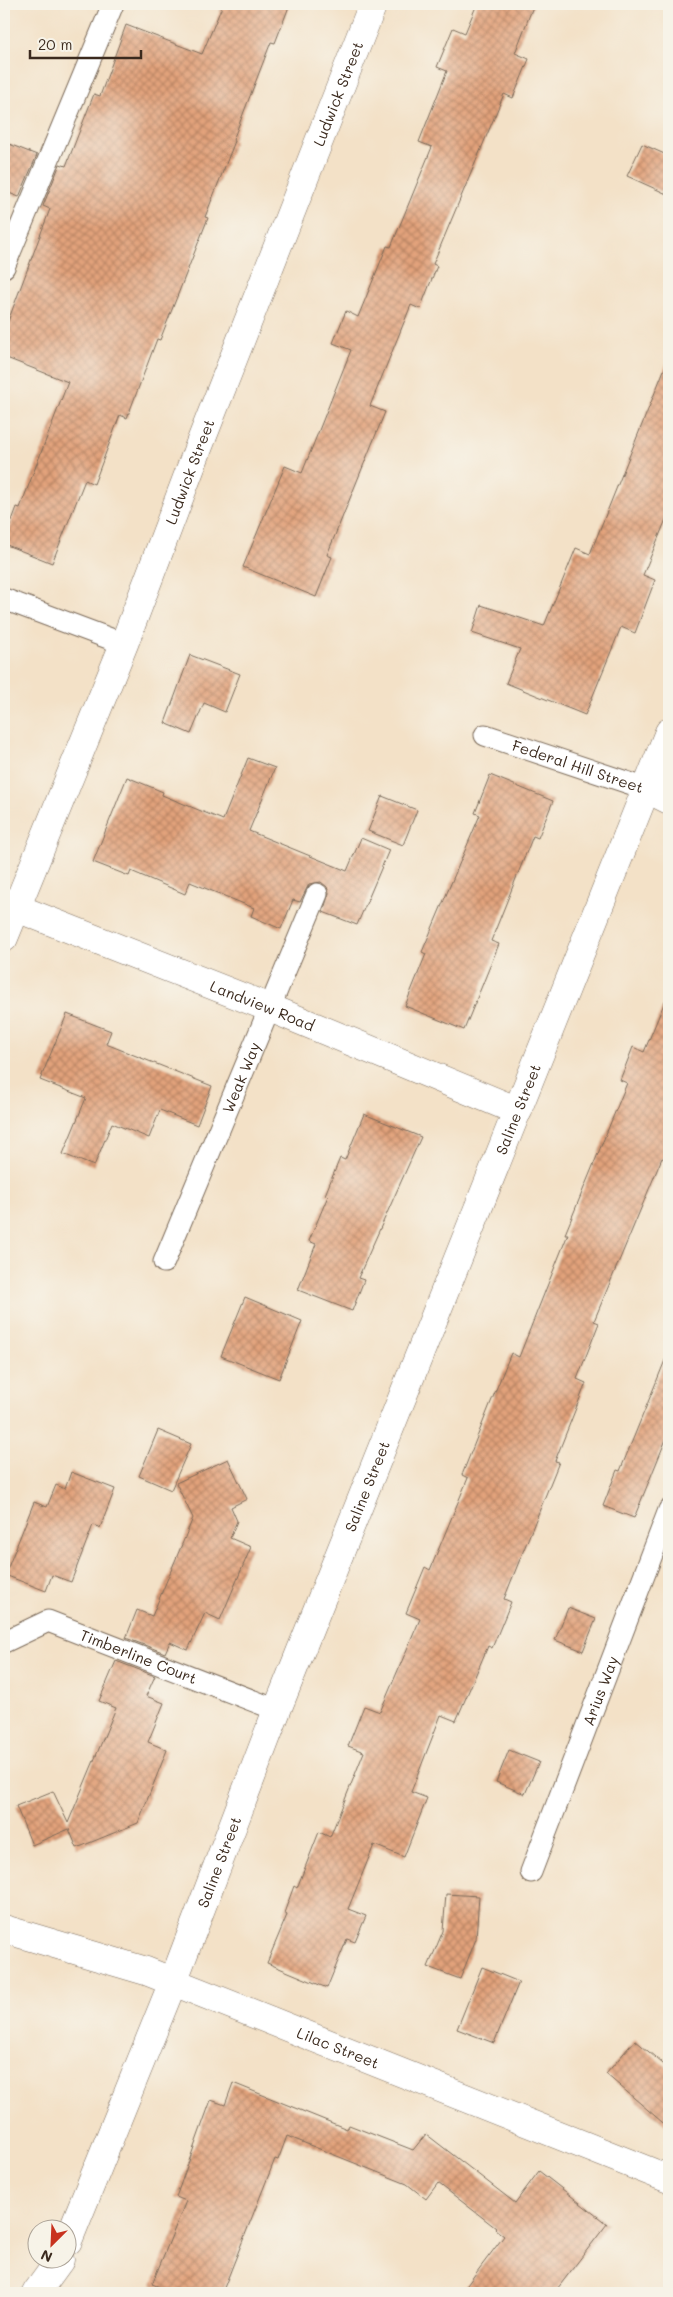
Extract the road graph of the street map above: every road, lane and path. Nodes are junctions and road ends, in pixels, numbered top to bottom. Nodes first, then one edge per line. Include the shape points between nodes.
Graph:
1 (113, 4) edge
2 (373, 4) edge
3 (4, 268) edge
4 (4, 599) edge
5 (124, 644) junction
6 (669, 732) edge
7 (485, 734) dead end
8 (658, 794) edge
9 (317, 894) dead end
10 (10, 905) edge
11 (4, 938) edge
12 (270, 1008) junction
13 (518, 1111) junction
14 (164, 1262) dead end
15 (669, 1510) edge
16 (4, 1642) edge
17 (277, 1710) junction
18 (531, 1872) dead end
19 (4, 1929) edge
20 (174, 1982) junction
21 (669, 2179) edge
22 (76, 2220) edge
23 (53, 2270) edge
24 (36, 2293) edge

1 - 3 lane
2 - 5 street, Ludwick Street
4 - 5 lane
5 - 10 street, Ludwick Street
6 - 8 street, Saline Street
7 - 8 lane, Federal Hill Street
8 - 13 street, Saline Street
9 - 12 lane, Weak Way
10 - 11 street, Ludwick Street
10 - 12 street, Landview Road
12 - 13 street, Landview Road
12 - 14 lane, Weak Way
13 - 17 street, Saline Street
15 - 18 lane, Arius Way
16 - 17 lane, Timberline Court via 48,1621
17 - 20 street, Saline Street
19 - 20 street, Lilac Street
20 - 21 street, Lilac Street
20 - 22 street, Saline Street
23 - 24 street

